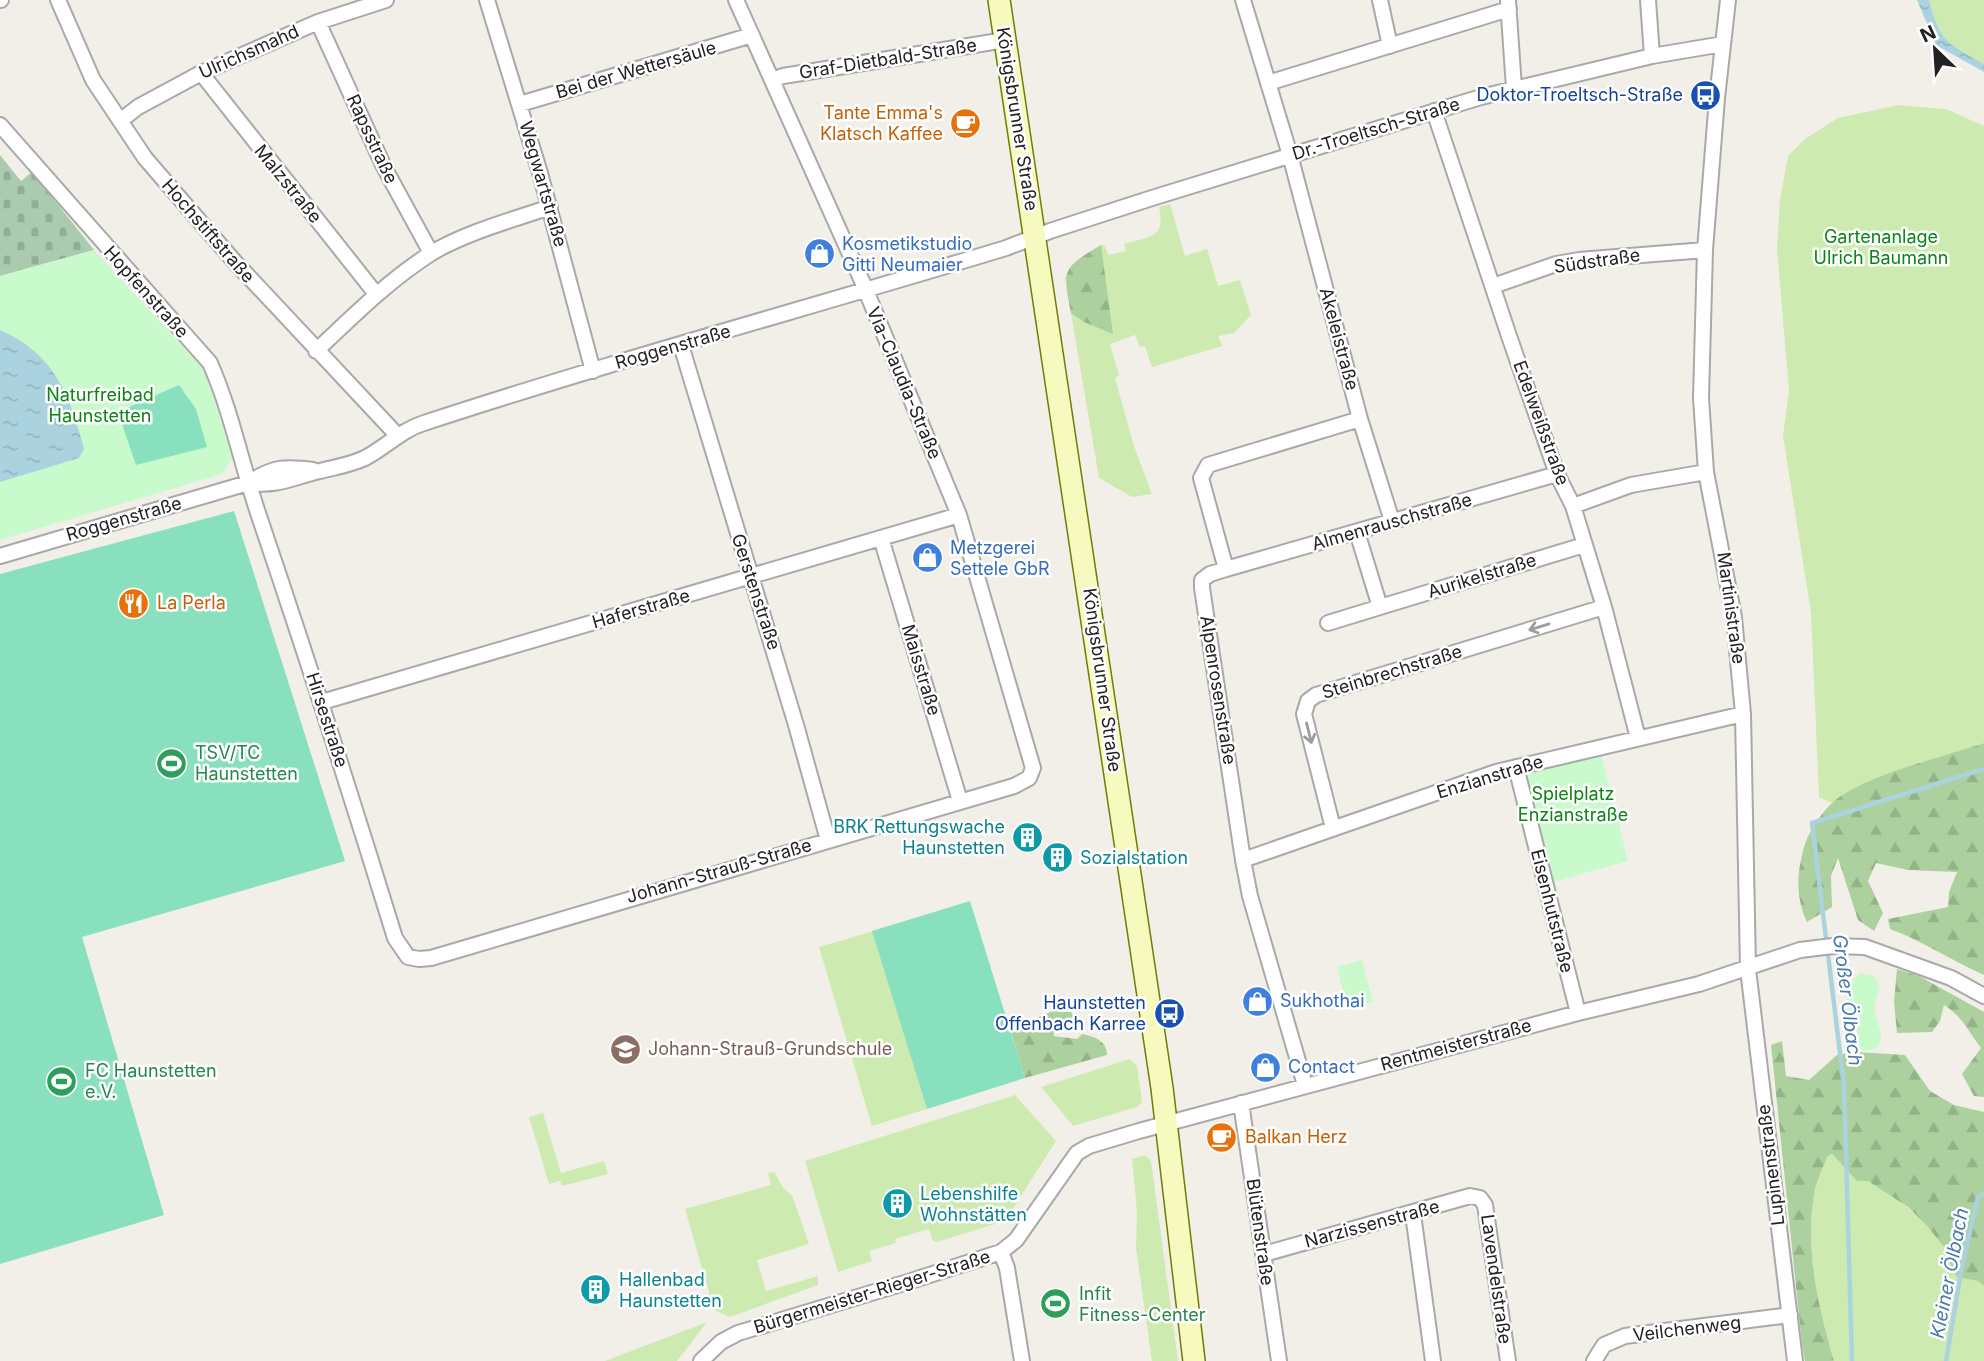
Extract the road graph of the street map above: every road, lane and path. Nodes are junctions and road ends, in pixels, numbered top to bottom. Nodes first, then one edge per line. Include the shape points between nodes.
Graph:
1 (58, 0) edge
2 (386, 0) edge
3 (487, 0) edge
4 (736, 0) edge
5 (999, 0) edge
6 (1243, 0) edge
7 (1380, 0) edge
8 (1648, 0) edge
9 (1728, 0) edge
10 (1508, 5) edge
11 (318, 22) junction
12 (752, 35) junction
13 (1005, 40) junction
14 (1723, 44) junction
15 (1390, 46) junction
16 (1651, 56) junction
17 (201, 73) junction
18 (772, 80) junction
19 (1268, 83) junction
20 (1514, 88) junction
21 (520, 104) junction
22 (1434, 111) junction
23 (120, 121) junction
24 (0, 125) edge
25 (1290, 155) junction
26 (550, 208) junction
27 (1035, 237) junction
28 (1705, 250) junction
29 (432, 253) junction
30 (1493, 286) junction
31 (865, 289) junction
32 (376, 294) junction
33 (681, 345) junction
34 (316, 351) junction
35 (593, 371) junction
36 (1360, 419) junction
37 (397, 435) junction
38 (1706, 471) junction
39 (1558, 474) junction
40 (248, 483) junction
41 (1573, 506) junction
42 (959, 515) junction
43 (1392, 521) junction
44 (1357, 532) junction
45 (881, 538) junction
46 (1584, 545) junction
47 (0, 556) edge
48 (1226, 569) junction
49 (751, 577) junction
50 (1380, 607) junction
51 (1604, 607) junction
52 (1328, 622) dead end
53 (322, 702) junction
54 (1743, 714) junction
55 (1638, 738) junction
56 (1516, 768) junction
57 (1030, 778) joint
58 (960, 802) junction
59 (1333, 828) junction
60 (828, 840) junction
61 (1243, 860) junction
62 (408, 957) joint
63 (1748, 969) junction
64 (1984, 996) edge
65 (1578, 1013) junction
66 (1305, 1085) junction
67 (1241, 1103) junction
68 (1166, 1124) junction
69 (1480, 1198) joint
70 (1413, 1213) junction
71 (1002, 1252) junction
72 (1264, 1254) junction
73 (1790, 1315) junction
74 (701, 1361) edge
75 (1022, 1361) edge
76 (1194, 1361) edge
77 (1279, 1361) edge
78 (1433, 1361) edge
79 (1508, 1361) edge
80 (1594, 1361) edge
81 (1794, 1361) edge

1 - 23 street, Hochstiftstraße via 93,80
2 - 11 street, Ulrichsmahd
3 - 21 street, Wegwartstraße
4 - 12 street, Via-Claudia-Straße
5 - 13 main road, Königsbrunner Straße
6 - 19 street, Akeleistraße
7 - 15 street
8 - 16 street
9 - 14 street, Martinistraße
10 - 15 street
10 - 20 street
11 - 17 street, Ulrichsmahd
11 - 29 street, Rapsstraße via 384,167
12 - 18 street, Via-Claudia-Straße
12 - 21 street, Bei der Wettersäule
13 - 18 street, Graf-Dietbald-Straße
13 - 27 main road, Königsbrunner Straße
14 - 16 street, Dr.-Troeltsch-Straße
14 - 28 street, Martinistraße
15 - 19 street
16 - 20 street, Dr.-Troeltsch-Straße
17 - 23 street, Ulrichsmahd
17 - 32 street, Malzstraße
18 - 31 street, Via-Claudia-Straße
19 - 25 street, Akeleistraße
20 - 22 street, Dr.-Troeltsch-Straße
21 - 26 street, Wegwartstraße
22 - 25 street, Dr.-Troeltsch-Straße
22 - 30 street, Edelweißstraße
23 - 34 street, Hochstiftstraße via 145,158
24 - 40 street, Hopfenstraße via 210,363 224,393
25 - 27 street, Dr.-Troeltsch-Straße
25 - 36 street, Akeleistraße
26 - 29 street via 492,226
26 - 35 street, Wegwartstraße
27 - 31 street, Roggenstraße
27 - 68 main road, Königsbrunner Straße
28 - 30 street, Südstraße via 1579,260
28 - 38 street, Martinistraße via 1701,398
29 - 32 street
30 - 39 street, Edelweißstraße
31 - 33 street, Roggenstraße
31 - 42 street, Via-Claudia-Straße
32 - 34 street
33 - 35 street, Roggenstraße
33 - 49 street, Gerstenstraße
34 - 37 street, Hochstiftstraße
35 - 37 street, Roggenstraße
36 - 43 street, Akeleistraße
36 - 48 street via 1208,465 1201,478
37 - 40 street, Roggenstraße via 345,466 271,485
38 - 41 street via 1631,485
38 - 54 street, Martinistraße via 1734,617
39 - 41 street, Edelweißstraße
39 - 43 street, Almenrauschstraße
40 - 47 street, Roggenstraße
40 - 53 street, Hirsestraße
41 - 46 street, Edelweißstraße
42 - 45 street, Haferstraße
42 - 57 street, Via-Claudia-Straße via 1030,756
43 - 44 street, Almenrauschstraße
44 - 48 street, Almenrauschstraße
44 - 50 street
45 - 49 street, Haferstraße
45 - 58 street, Maisstraße
46 - 50 street, Aurikelstraße
46 - 51 street, Edelweißstraße
48 - 61 street, Alpenrosenstraße via 1202,580 1202,589
49 - 53 street, Haferstraße
49 - 60 street, Gerstenstraße
50 - 52 street, Aurikelstraße
51 - 55 street, Edelweißstraße
51 -> 59 street, Steinbrechstraße via 1308,701 1304,714
53 - 62 street, Hirsestraße via 396,938
54 - 55 street, Enzianstraße
54 - 63 street, Martinistraße
55 - 56 street, Enzianstraße
56 - 59 street, Enzianstraße
56 - 65 street, Eisenhutstraße
57 - 58 street, Johann-Strauß-Straße
58 - 60 street, Johann-Strauß-Straße
59 - 61 street, Enzianstraße
60 - 62 street, Johann-Strauß-Straße via 431,958
61 - 66 street, Alpenrosenstraße
63 - 64 street via 1815,947 1865,947 1951,978
63 - 65 street, Rentmeisterstraße
63 - 73 street, Lupinenstraße
65 - 66 street, Rentmeisterstraße
66 - 67 street, Rentmeisterstraße
67 - 68 street, Rentmeisterstraße
67 - 72 street, Blütenstraße
68 - 71 street, Bürgermeister-Rieger-Straße via 1077,1153 1016,1240
68 - 76 main road, Königsbrunner Straße
69 - 70 street, Narzissenstraße via 1470,1196
69 - 79 street, Lavendelstraße via 1485,1205
70 - 72 street, Narzissenstraße
70 - 78 street
71 - 74 street, Bürgermeister-Rieger-Straße via 738,1333
71 - 75 street
72 - 77 street, Blütenstraße
73 - 80 street, Veilchenweg via 1625,1336 1604,1345
73 - 81 street, Lupinenstraße

